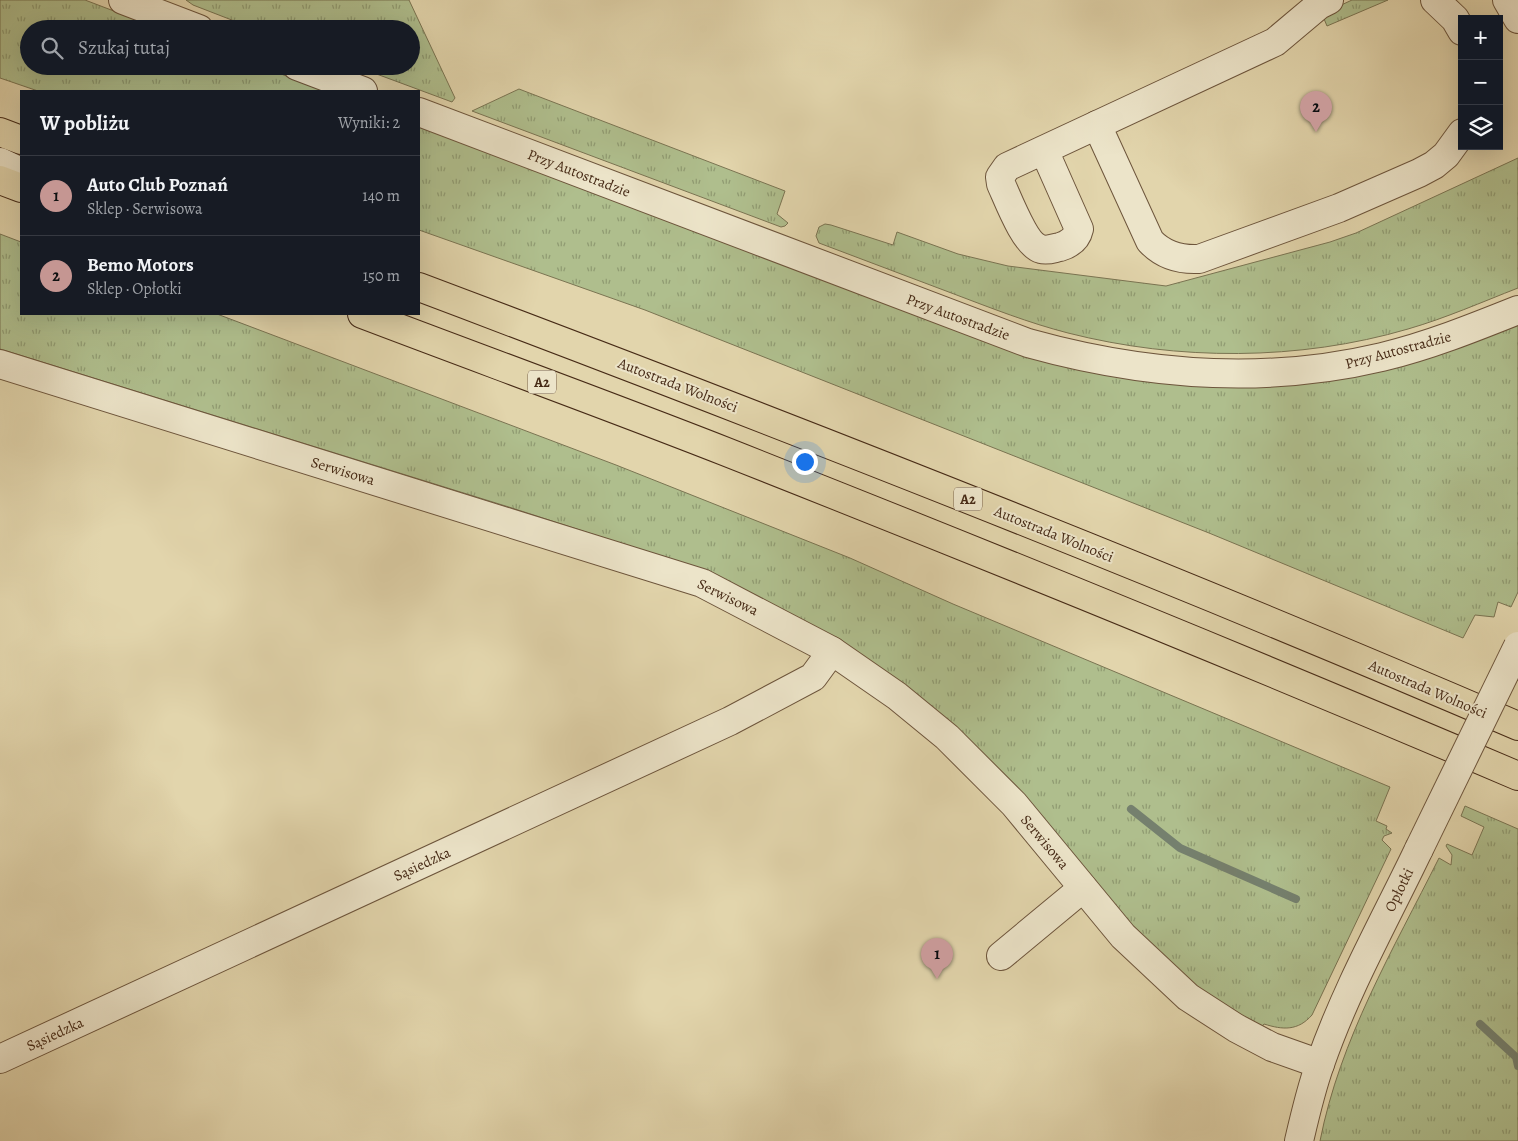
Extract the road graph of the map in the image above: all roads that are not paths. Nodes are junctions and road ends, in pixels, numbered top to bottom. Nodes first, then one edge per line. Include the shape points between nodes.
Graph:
1 (123, 0) edge
2 (1329, 0) edge
3 (1435, 0) edge
4 (155, 6) edge
5 (182, 20) edge
6 (1458, 24) edge
7 (321, 75) edge
8 (360, 90) edge
9 (420, 112) edge
10 (1097, 125) junction
11 (0, 132) edge
12 (1458, 139) edge
13 (20, 140) edge
14 (1044, 150) dead end
15 (0, 152) edge
16 (20, 157) edge
17 (0, 162) edge
18 (20, 172) edge
19 (0, 180) edge
20 (20, 188) edge
21 (420, 286) edge
22 (1518, 310) edge
23 (365, 315) edge
24 (0, 364) edge
25 (1518, 646) edge
26 (832, 651) junction
27 (1516, 725) edge
28 (1518, 776) edge
29 (1083, 888) junction
30 (1001, 956) dead end
31 (0, 1059) edge
32 (1320, 1064) junction
33 (1299, 1141) edge

1 - 4 street
2 - 10 street via 1275,42
3 - 6 street
4 - 5 street
7 - 8 street
9 - 22 street, Przy Autostradzie via 1028,343 1120,364 1226,374 1333,366 1411,349
10 - 12 street via 1150,241 1167,254 1189,260 1339,208 1418,173 1446,156
10 - 14 street
11 - 13 highway
15 - 16 street
17 - 18 street
19 - 20 highway
21 - 27 highway, Autostrada Wolności / A2 via 908,476
23 - 28 highway, A2 via 722,450 1052,582
24 - 26 street, Serwisowa via 702,583
25 - 32 street, Opłotki, bridge via 1348,994
26 - 29 street, Serwisowa via 897,696 947,737 1014,804
26 - 31 street, Sąsiedzka via 814,677 730,721
29 - 30 street
29 - 32 street, Serwisowa via 1123,936 1188,997 1272,1047
32 - 33 street, Opłotki

